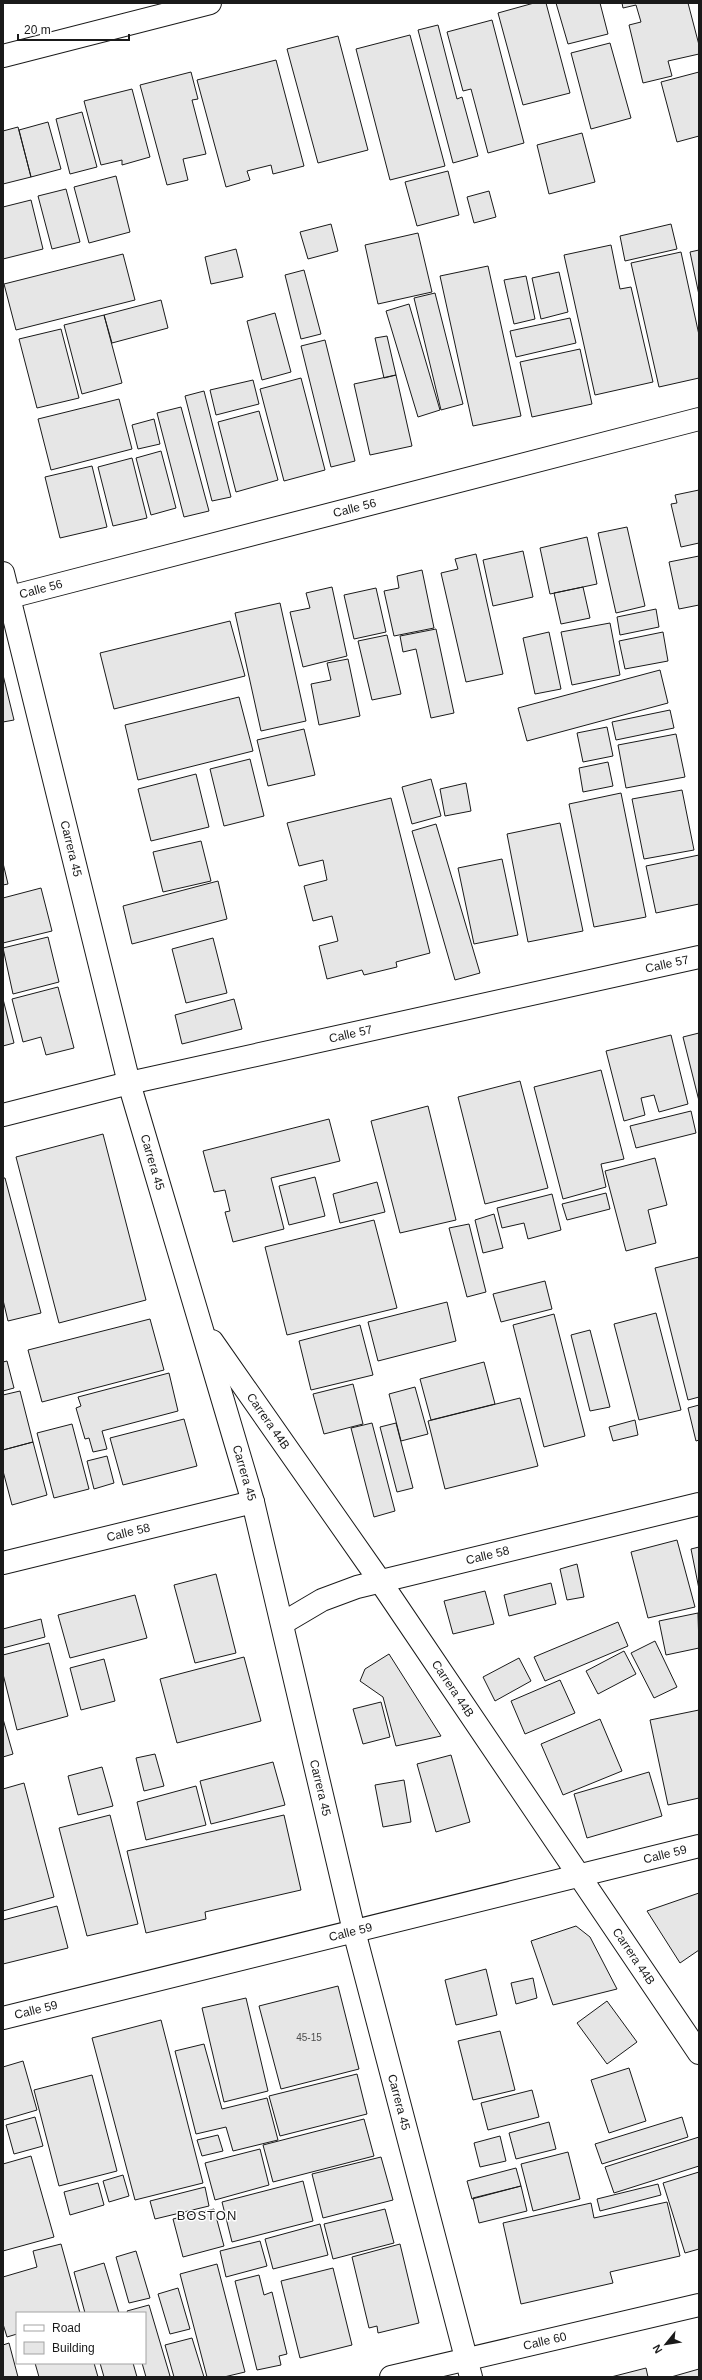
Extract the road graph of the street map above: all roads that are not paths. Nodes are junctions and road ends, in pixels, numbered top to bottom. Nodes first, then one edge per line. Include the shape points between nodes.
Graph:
1 (210, 3) edge
2 (3, 56) edge
3 (699, 419) edge
4 (3, 573) edge
5 (10, 597) junction
6 (699, 957) edge
7 (129, 1084) junction
8 (3, 1115) edge
9 (202, 1327) junction
10 (253, 1502) junction
11 (699, 1504) edge
12 (3, 1563) edge
13 (380, 1581) junction
14 (283, 1623) junction
15 (699, 1846) edge
16 (581, 1875) junction
17 (354, 1931) junction
18 (3, 2018) edge
19 (699, 2053) edge
20 (699, 2305) edge
21 (469, 2368) edge
22 (391, 2377) edge

1 - 2 street
3 - 5 street, Calle 56
4 - 5 street, Carrera 45
5 - 7 street, Carrera 45
6 - 7 street, Calle 57
7 - 8 street, Calle 57
7 - 9 street, Carrera 45
9 - 10 street, Carrera 45
9 - 13 street, Carrera 44B
10 - 12 street, Calle 58
10 - 14 street, Carrera 45
11 - 13 street, Calle 58
13 - 14 street, Calle 58 via 322,1600
13 - 16 street, Carrera 44B
14 - 17 street, Carrera 45
15 - 16 street, Calle 59
16 - 17 street, Calle 59
16 - 19 street, Carrera 44B
17 - 18 street, Calle 59
17 - 21 street, Carrera 45
20 - 21 street, Calle 60
21 - 22 street, Calle 60

